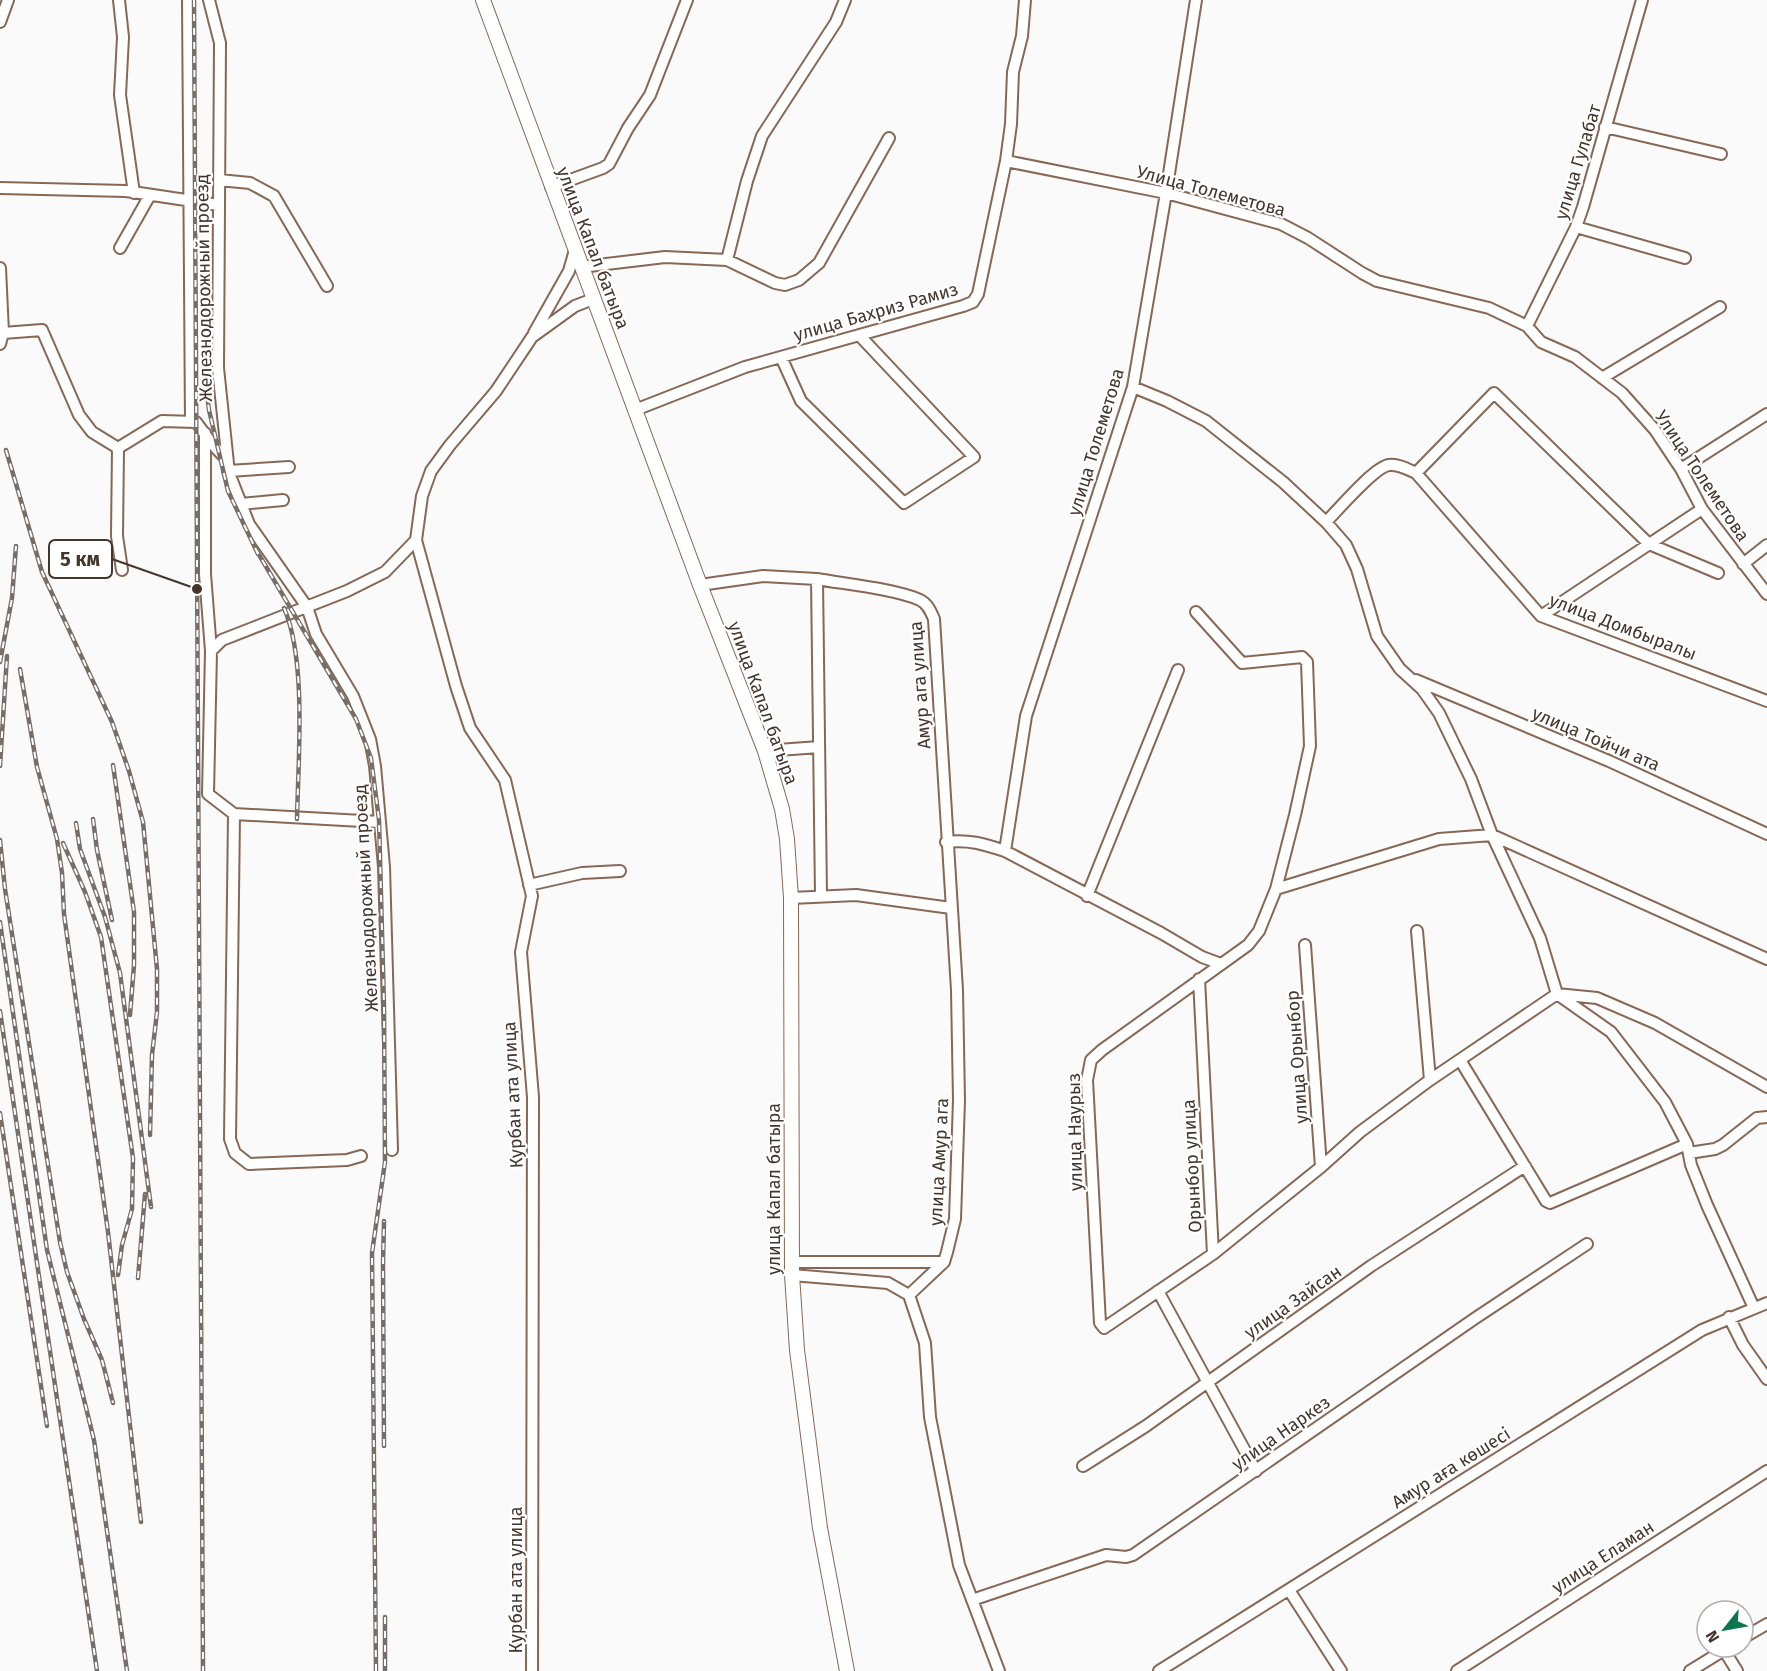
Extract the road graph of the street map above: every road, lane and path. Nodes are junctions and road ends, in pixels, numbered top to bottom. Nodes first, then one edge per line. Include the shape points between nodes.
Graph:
1 (8, 0) edge
2 (119, 0) edge
3 (189, 0) edge
4 (209, 0) edge
5 (483, 0) edge
6 (687, 0) edge
7 (845, 0) edge
8 (1025, 0) edge
9 (1196, 0) edge
10 (1642, 0) edge
11 (0, 22) edge
12 (1605, 127) junction
13 (889, 138) dead end
14 (1721, 154) dead end
15 (1006, 161) junction
16 (219, 180) junction
17 (0, 188) edge
18 (551, 188) junction
19 (134, 193) junction
20 (1166, 193) junction
21 (150, 195) junction
22 (190, 201) junction
23 (219, 205) junction
24 (1576, 227) junction
25 (120, 248) dead end
26 (575, 250) junction
27 (1685, 258) dead end
28 (727, 260) junction
29 (581, 267) junction
30 (0, 268) edge
31 (327, 286) dead end
32 (593, 299) junction
33 (1720, 307) dead end
34 (1527, 326) junction
35 (859, 335) junction
36 (532, 337) junction
37 (2, 339) edge
38 (781, 357) junction
39 (1602, 378) junction
40 (1133, 387) junction
41 (635, 410) junction
42 (1767, 414) edge
43 (191, 422) junction
44 (205, 434) junction
45 (118, 448) junction
46 (227, 459) junction
47 (289, 466) dead end
48 (1682, 469) junction
49 (228, 471) junction
50 (1416, 473) junction
51 (283, 500) dead end
52 (241, 504) junction
53 (1702, 509) junction
54 (1326, 522) junction
55 (416, 540) junction
56 (1649, 544) junction
57 (1767, 545) edge
58 (1743, 564) junction
59 (122, 570) dead end
60 (1718, 573) dead end
61 (817, 579) junction
62 (699, 585) junction
63 (1767, 594) edge
64 (307, 607) junction
65 (1196, 612) dead end
66 (1541, 616) junction
67 (211, 651) junction
68 (1178, 670) dead end
69 (1410, 678) junction
70 (1767, 701) edge
71 (819, 747) junction
72 (765, 751) junction
73 (234, 814) junction
74 (380, 822) junction
75 (1767, 834) edge
76 (1492, 835) junction
77 (946, 842) junction
78 (1005, 851) junction
79 (620, 870) dead end
80 (529, 885) junction
81 (1276, 889) junction
82 (821, 896) junction
83 (1087, 896) junction
84 (791, 898) junction
85 (951, 908) junction
86 (1417, 931) dead end
87 (1305, 945) dead end
88 (1767, 959) edge
89 (1221, 964) junction
90 (1199, 979) junction
91 (1557, 994) junction
92 (1460, 1060) junction
93 (1430, 1080) junction
94 (1767, 1087) edge
95 (1767, 1107) edge
96 (1762, 1117) edge
97 (1688, 1149) junction
98 (392, 1150) dead end
99 (362, 1156) dead end
100 (1525, 1166) junction
101 (1321, 1167) junction
102 (1587, 1244) dead end
103 (1214, 1254) junction
104 (944, 1262) junction
105 (792, 1268) junction
106 (1158, 1291) junction
107 (909, 1295) junction
108 (1767, 1303) edge
109 (1754, 1308) junction
110 (1729, 1317) junction
111 (1102, 1327) joint
112 (1767, 1379) edge
113 (1207, 1383) junction
114 (1083, 1466) dead end
115 (1256, 1471) junction
116 (1767, 1471) edge
117 (1289, 1590) junction
118 (972, 1600) junction
119 (1709, 1659) edge
120 (532, 1671) edge
121 (848, 1671) edge
122 (999, 1671) edge
123 (1159, 1671) edge
124 (1341, 1671) edge
125 (1457, 1671) edge
126 (1690, 1671) edge

1 - 11 street
2 - 19 street via 123,37 120,95
3 - 22 street
4 - 16 street, Железнодорожный проезд via 220,44
5 - 18 main road, улица Капал батыра
6 - 18 street via 650,95 609,164
7 - 28 street via 836,22 762,136
8 - 15 street, улица Бахриз Рамиз via 1013,72
9 - 20 street, улица Толеметова
10 - 12 street, улица Гулабат
12 - 14 street
12 - 24 street, улица Гулабат
13 - 28 street via 819,263 799,280 785,285 775,283
15 - 20 street, Улица Толеметова
15 - 35 street, улица Бахриз Рамиз via 978,294 973,302
16 - 23 street, Железнодорожный проезд
16 - 31 street via 250,183 274,196
17 - 19 street
18 - 26 main road, улица Капал батыра
19 - 21 street
20 - 34 street, Улица Толеметова via 1281,224 1377,280 1489,308
20 - 40 street, улица Толеметова
21 - 22 street
21 - 25 street
22 - 23 street
22 - 43 street
23 - 46 street, Железнодорожный проезд via 218,368
24 - 27 street
24 - 34 street, улица Гулабат
26 - 29 main road, улица Капал батыра
26 - 36 street via 568,271
28 - 29 street via 665,257
29 - 32 main road, улица Капал батыра
30 - 37 street
32 - 36 street via 575,306
32 - 41 main road, улица Капал батыра
33 - 39 street
34 - 39 street, Улица Толеметова via 1541,342 1575,357
35 - 38 street, улица Бахриз Рамиз
35 - 38 street via 974,457 904,503 801,401
36 - 55 street via 496,391 431,471 422,496
37 - 45 street via 42,330 79,415 92,432
38 - 41 street, улица Бахриз Рамиз
39 - 48 street, Улица Толеметова via 1622,393 1655,430
40 - 54 street via 1206,421
40 - 78 street, улица Толеметова via 1026,716
41 - 62 main road, улица Капал батыра
42 - 48 street
43 - 44 street via 196,422
43 - 45 street via 162,422
44 - 46 street
44 - 67 street via 205,574
45 - 59 street via 117,536
46 - 49 street, Железнодорожный проезд
47 - 49 street
48 - 53 street, Улица Толеметова
49 - 52 street, Железнодорожный проезд
50 - 54 street via 1387,465
50 - 56 street via 1494,393
50 - 66 street, улица Домбыралы
51 - 52 street
52 - 64 street, Железнодорожный проезд via 249,524
53 - 56 street
53 - 58 street, Улица Толеметова
54 - 69 street via 1350,553 1377,636
55 - 64 street via 385,572
55 - 80 street, Курбан ата улица via 470,728 505,780
56 - 60 street
56 - 66 street
57 - 58 street
58 - 63 street, Улица Толеметова
61 - 62 street via 763,576
61 - 71 street
61 - 77 street, Амур ага улица via 897,594 922,601 930,609 934,619
62 - 72 main road, улица Капал батыра
64 - 67 street via 222,640
64 - 74 street, Железнодорожный проезд via 316,634 353,696 370,739
65 - 81 street, улица Наурыз via 1242,663 1302,657 1307,663 1310,746
66 - 70 street, улица Домбыралы
67 - 73 street via 208,794
68 - 83 street
69 - 75 street, улица Тойчи ата via 1609,761
69 - 76 street via 1438,712 1471,779
71 - 72 street
71 - 82 street
72 - 84 main road, улица Капал батыра via 782,809
73 - 74 street
73 - 99 street via 230,1139 235,1153 249,1164
74 - 98 street, Железнодорожный проезд
76 - 81 street via 1439,838
76 - 88 street
76 - 91 street via 1540,938
77 - 78 street via 977,842
77 - 85 street, улица Амур ага
78 - 83 street
79 - 80 street via 582,873
80 - 120 street, Курбан ата улица via 532,896 521,952 533,1097
81 - 89 street, улица Наурыз via 1259,931 1248,945
82 - 84 street
82 - 85 street via 856,895
83 - 89 street
84 - 105 main road, улица Капал батыра
85 - 104 street, улица Амур ага via 960,1100 955,1219
86 - 93 street
87 - 101 street, улица Орынбор
89 - 90 street, улица Наурыз
90 - 103 street, Орынбор улица
90 - 111 street, улица Наурыз via 1091,1060 1087,1080
91 - 92 street
91 - 94 street via 1597,998 1655,1023
91 - 97 street via 1611,1032 1665,1102
92 - 93 street
92 - 100 street
93 - 101 street via 1360,1132
95 - 96 street
96 - 97 street via 1714,1149
97 - 100 street via 1554,1203 1546,1201
97 - 109 street via 1707,1205
100 - 113 street, улица Зайсан via 1371,1266
101 - 103 street
102 - 115 street, улица Наркез
103 - 106 street, Орынбор улица
104 - 105 street
104 - 107 street
105 - 107 street via 888,1283
105 - 121 main road, улица Капал батыра via 797,1350 820,1528
106 - 111 street, Орынбор улица
106 - 113 street
107 - 118 street via 925,1343 930,1417 959,1564
108 - 109 street, Амур аға көшесі
109 - 110 street, Амур аға көшесі
110 - 112 street
110 - 117 street, Амур аға көшесі via 1702,1330
113 - 114 street, улица Зайсан
113 - 115 street
115 - 118 street, улица Наркез via 1133,1555 1106,1555
116 - 125 street, улица Еламан
117 - 123 street, Амур аға көшесі
117 - 124 street
118 - 122 street
119 - 126 street

